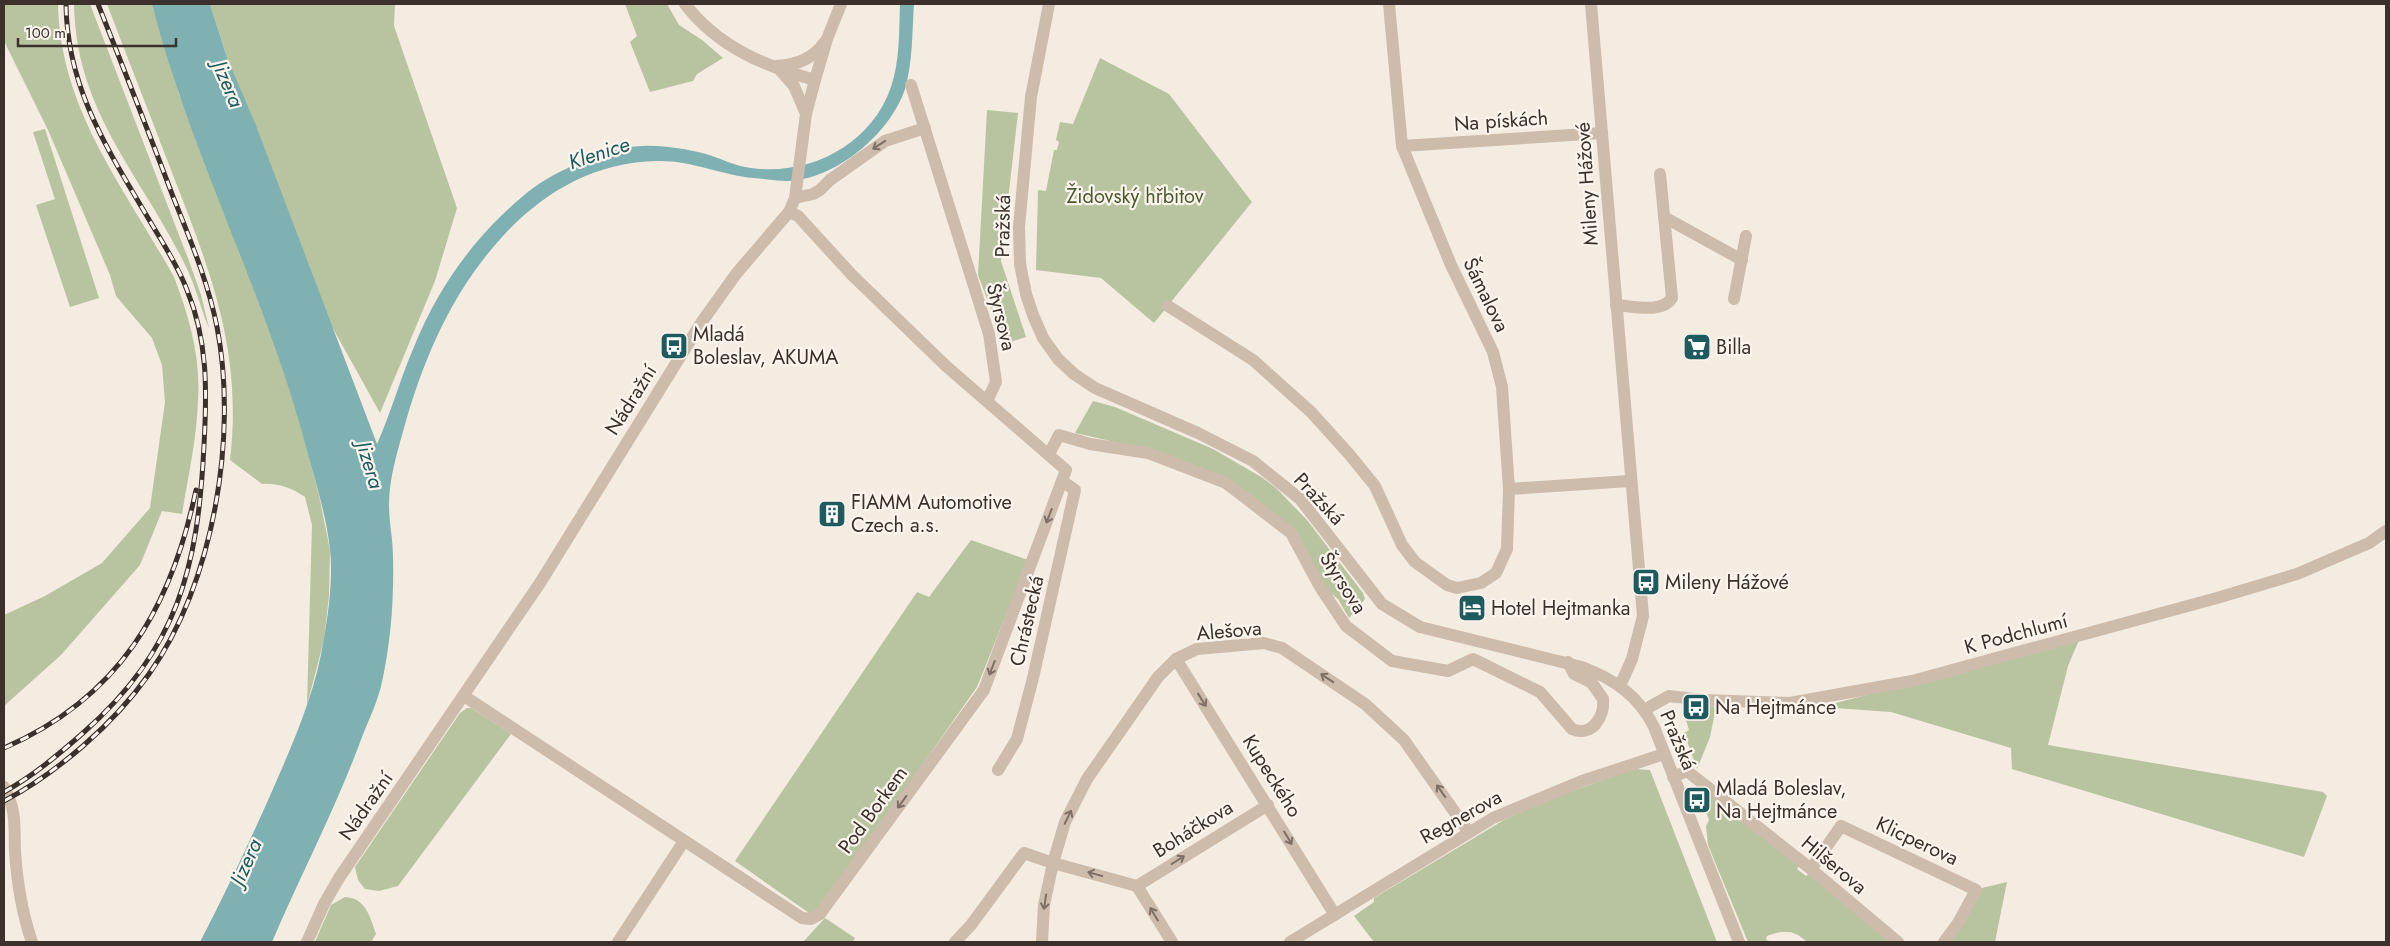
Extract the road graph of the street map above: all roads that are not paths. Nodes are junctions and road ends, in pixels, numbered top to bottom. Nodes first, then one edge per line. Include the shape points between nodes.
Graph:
1 (685, 4) edge
2 (841, 4) edge
3 (1049, 4) edge
4 (1389, 4) edge
5 (1591, 4) edge
6 (827, 39) junction
7 (775, 66) junction
8 (815, 80) junction
9 (911, 86) dead end
10 (806, 114) junction
11 (925, 128) junction
12 (1602, 133) junction
13 (1402, 146) junction
14 (1660, 174) dead end
15 (795, 198) junction
16 (789, 212) junction
17 (1664, 217) junction
18 (1746, 236) dead end
19 (1742, 260) junction
20 (1734, 299) dead end
21 (1616, 305) junction
22 (1168, 306) dead end
23 (987, 401) junction
24 (1049, 454) junction
25 (1064, 475) junction
26 (1630, 481) junction
27 (1509, 489) junction
28 (2386, 532) edge
29 (1176, 659) junction
30 (1568, 662) junction
31 (1620, 686) junction
32 (464, 696) junction
33 (1644, 710) junction
34 (1664, 754) junction
35 (998, 770) dead end
36 (1673, 777) junction
37 (4, 787) edge
38 (1268, 805) junction
39 (1468, 832) junction
40 (684, 841) junction
41 (1053, 863) junction
42 (1811, 869) junction
43 (1137, 886) junction
44 (1335, 914) junction
45 (32, 942) edge
46 (307, 942) edge
47 (618, 942) edge
48 (955, 942) edge
49 (1042, 942) edge
50 (1172, 942) edge
51 (1290, 942) edge
52 (1739, 942) edge
53 (1898, 942) edge
54 (1944, 942) edge

1 - 7 street via 730,47
2 - 6 street, Nádražní
3 - 30 street, Pražská via 1032,98 1019,227 1020,264 1026,294 1043,338 1058,359 1095,388 1253,461 1300,499 1382,604 1420,627
4 - 13 street, Šámalova
5 - 12 street, Mileny Hážové
6 - 7 street via 814,55 805,60 790,66
6 - 8 street, Nádražní
7 - 8 street
7 - 10 street via 794,86
8 - 10 street, Nádražní
9 - 11 street, Štyrsova
10 - 15 street, Nádražní
11 -> 15 street via 884,141 820,190
11 - 23 street, Štyrsova via 989,334 996,382
12 - 13 street, Na pískách
12 - 21 street, Mileny Hážové
13 - 27 street, Šámalova via 1450,265 1493,352 1502,387
14 - 17 street
15 - 16 street, Nádražní
16 - 23 street via 798,216 852,275
16 - 32 street, Nádražní via 736,274 701,323 540,583
17 - 19 street
17 - 21 street via 1672,298 1660,308
18 - 19 street
19 - 20 street
21 - 26 street, Mileny Hážové
22 - 27 street, Šámalova via 1253,360 1311,412 1375,486 1402,545 1415,562 1447,585 1457,588 1488,579 1496,573 1507,549
23 - 24 street
24 - 25 street
24 - 30 street, Štyrsova via 1059,435 1090,444 1148,453 1226,483 1291,533 1320,587 1346,626 1392,661 1448,671 1473,659 1540,692 1572,729 1586,731 1601,716 1603,699 1592,683 1574,674
25 - 35 street, Chrástecká via 1075,490 1061,553 1017,739
25 -> 40 street, Pod Borkem via 984,690 820,914 811,919 802,918
26 - 27 street
26 - 31 street, Mileny Hážové via 1643,616 1632,659
28 - 33 street, K Podchlumí via 2369,543 2297,574 1912,681 1790,703 1668,696
29 -> 38 street, Kupeckého
39 -> 29 street, Alešova via 1404,740 1365,704 1282,648 1264,643 1197,649
41 -> 29 street, Alešova via 1065,822 1087,780 1158,678
30 - 31 street, Pražská via 1596,672
31 - 33 street, Pražská
32 - 40 street
32 - 46 street, Nádražní via 339,878
33 - 34 street, Pražská
34 - 36 street, Pražská
34 - 39 street, Regnerova via 1582,781 1493,818
36 - 42 street, Hilšerova via 1687,771
36 - 52 street, Pražská
37 - 45 street via 14,809 22,912
43 -> 38 street, Boháčkova
38 -> 44 street, Kupeckého
39 - 44 street, Regnerova
40 - 47 street
43 -> 41 street
41 - 48 street via 1024,853
41 -> 49 street, Alešova via 1044,905
42 - 53 street, Hilšerova
42 - 54 street, Klicperova via 1841,826 1976,890
50 -> 43 street
44 - 51 street, Regnerova

